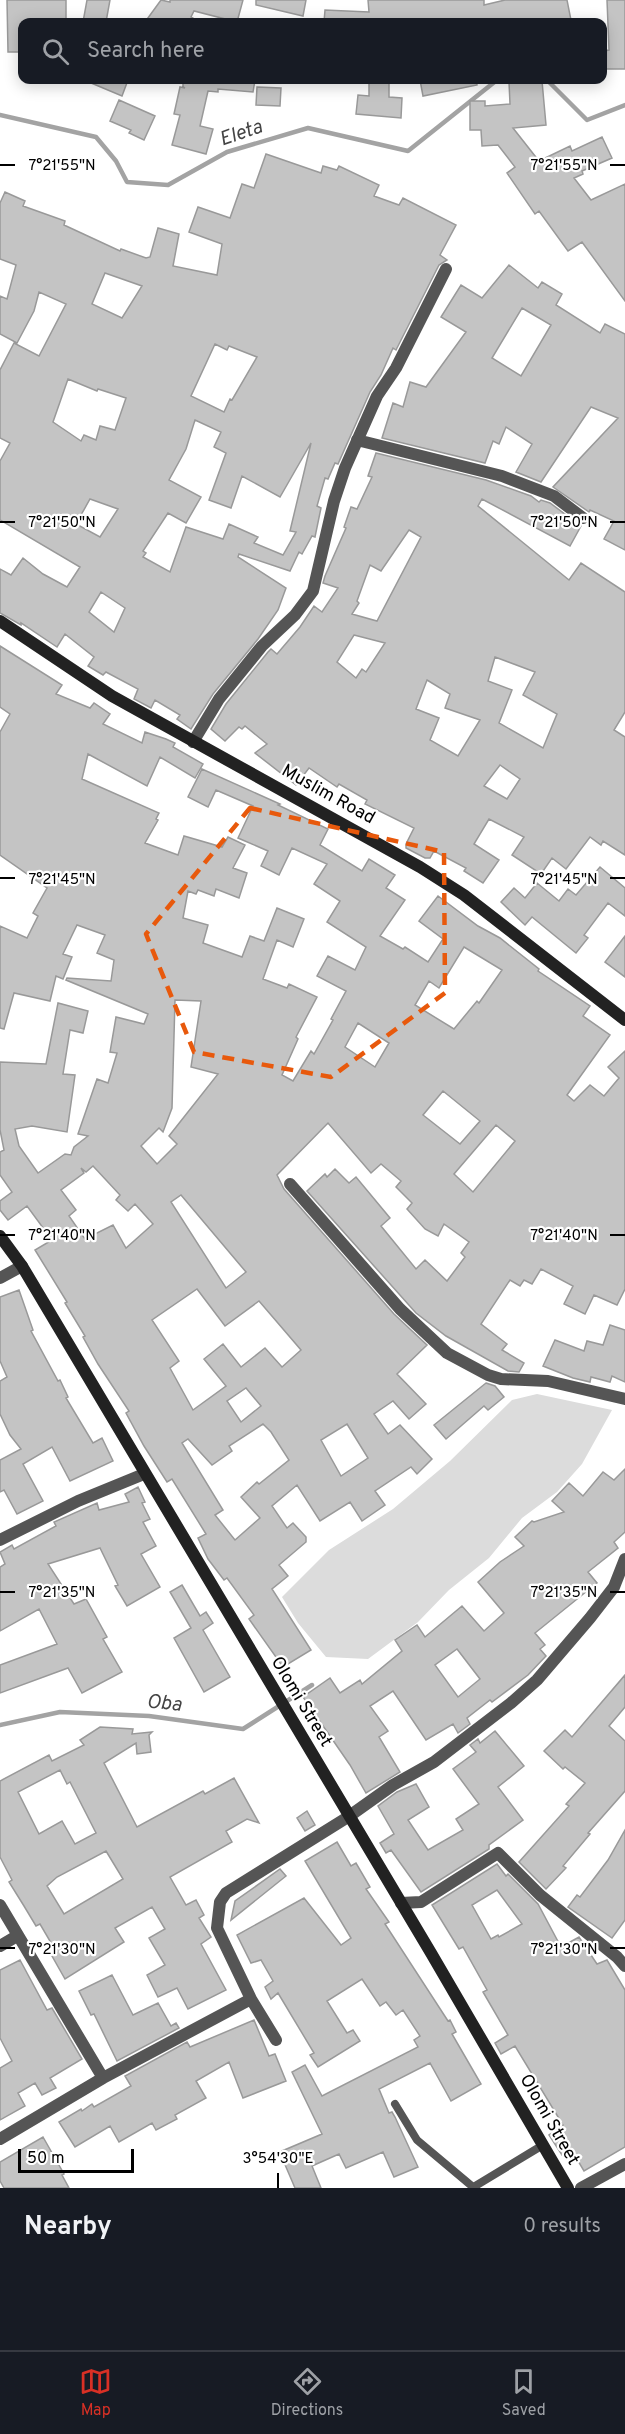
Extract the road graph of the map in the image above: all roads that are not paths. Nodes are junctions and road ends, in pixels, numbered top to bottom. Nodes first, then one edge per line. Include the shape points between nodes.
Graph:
1 (446, 269) dead end
2 (357, 440) junction
3 (583, 518) dead end
4 (0, 621) edge
5 (193, 742) junction
6 (625, 1020) edge
7 (290, 1184) dead end
8 (0, 1236) edge
9 (22, 1266) junction
10 (0, 1278) edge
11 (625, 1399) edge
12 (144, 1474) junction
13 (0, 1540) edge
14 (625, 1559) edge
15 (348, 1817) junction
16 (401, 1903) junction
17 (0, 1905) edge
18 (17, 1936) junction
19 (0, 1946) edge
20 (625, 1966) edge
21 (251, 2000) junction
22 (276, 2040) dead end
23 (103, 2078) junction
24 (395, 2104) dead end
25 (0, 2139) edge
26 (543, 2145) junction
27 (625, 2164) edge
28 (472, 2188) edge
29 (568, 2188) edge
30 (581, 2188) edge

1 - 2 street
2 - 3 street via 502,476 554,496
2 - 5 street via 334,501 313,591 219,699
4 - 5 main road, Muslim Road via 112,696
5 - 6 main road, Muslim Road via 464,895
7 - 11 street via 400,1309 447,1353 488,1376 548,1381
8 - 9 main road, Olomi Street
9 - 10 street
9 - 12 main road, Olomi Street
12 - 13 street
12 - 15 main road, Olomi Street
14 - 15 street via 608,1594 537,1680 434,1762
15 - 16 main road, Olomi Street
15 - 21 street via 226,1893 220,1902 217,1928
16 - 20 street via 422,1902 498,1853 540,1895
16 - 26 main road, Olomi Street
17 - 18 street
18 - 19 street
18 - 23 street
21 - 22 street
21 - 23 street
23 - 25 street
24 - 28 lane via 417,2140
26 - 28 lane
26 - 29 main road, Olomi Street
27 - 30 street

